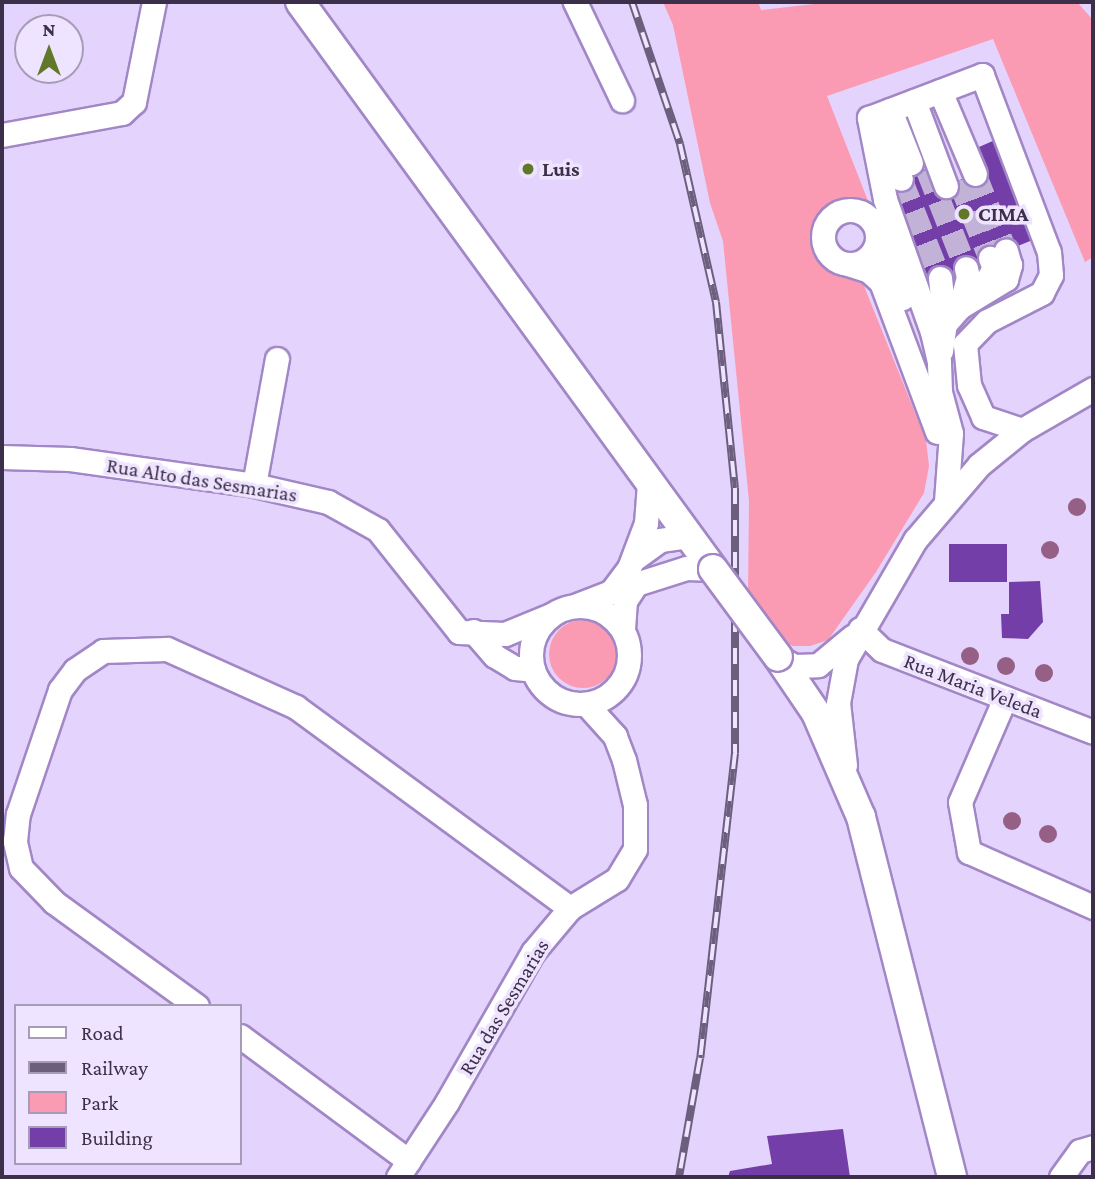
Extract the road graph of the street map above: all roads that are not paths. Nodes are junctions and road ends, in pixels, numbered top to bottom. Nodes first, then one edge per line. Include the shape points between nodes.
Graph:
1 (154, 2) edge
2 (300, 2) edge
3 (575, 2) edge
4 (622, 100) dead end
5 (908, 104) junction
6 (2, 135) edge
7 (914, 174) tunnel mouth
8 (877, 233) junction
9 (848, 264) junction
10 (972, 265) junction
11 (960, 309) junction
12 (277, 359) dead end
13 (939, 362) junction
14 (1093, 389) edge
15 (940, 392) junction
16 (1022, 430) junction
17 (2, 457) edge
18 (649, 483) junction
19 (254, 485) junction
20 (946, 501) junction
21 (687, 536) junction
22 (634, 559) junction
23 (713, 569) junction
24 (650, 577) junction
25 (577, 605) junction
26 (551, 615) junction
27 (623, 629) junction
28 (860, 629) junction
29 (473, 631) junction
30 (837, 652) junction
31 (778, 657) junction
32 (629, 667) junction
33 (534, 670) junction
34 (1005, 698) junction
35 (586, 704) junction
36 (827, 708) junction
37 (1093, 732) edge
38 (615, 736) junction
39 (1093, 906) edge
40 (570, 908) junction
41 (194, 1004) edge
42 (242, 1038) edge
43 (1093, 1147) edge
44 (404, 1169) edge
45 (952, 1177) edge
46 (1061, 1177) edge

1 - 6 street via 134,102 122,113
2 - 18 main road
3 - 4 street
5 - 5 street via 960,180
5 - 7 street
5 - 13 street via 869,118 879,177
5 - 16 street via 982,75 1049,252 1051,275 1042,293 987,321 965,344 969,385 983,417
8 - 9 street via 873,252
8 - 9 street via 863,213 844,211 831,218 825,226 825,249
8 - 15 street
9 - 20 street via 870,271 881,282 940,439
10 - 11 street
10 - 11 street
10 - 11 street via 1010,265 1006,279
11 - 13 street
12 - 19 street
13 - 15 street
14 - 16 street
15 - 20 street via 951,433
16 - 20 street via 979,465
17 - 19 street, Rua Alto das Sesmarias via 70,459
18 - 21 main road
18 - 22 street via 646,523
19 - 29 street, Rua Alto das Sesmarias via 328,502 378,530 459,632
20 - 28 street via 915,540
21 - 22 street via 660,540
21 - 23 main road
21 - 24 street
22 - 25 street via 611,592
23 - 24 street via 694,567
23 - 31 main road, bridge
24 - 27 street via 632,587 625,601
25 - 26 street
25 - 27 street via 604,611
26 - 29 street, Rua Alto das Sesmarias via 505,634
26 - 33 street via 534,638
27 - 32 street
28 - 30 street
28 - 34 street, Rua Maria Veleda via 882,650
28 - 36 street
29 - 33 street, Rua Alto das Sesmarias via 495,656 515,668
30 - 31 street via 818,665 794,666
30 - 36 street via 815,689
31 - 36 main road
32 - 35 street via 615,690
32 - 38 street, Rua das Sesmarias via 618,694
33 - 35 street via 546,691 559,700
34 - 37 street, Rua Maria Veleda
34 - 39 street via 960,802 969,852
35 - 38 street, Rua das Sesmarias
36 - 45 main road via 886,904
38 - 40 street, Rua das Sesmarias via 635,805 635,849 617,879
40 - 41 street via 296,707 167,649 103,651 75,670 60,690 18,814 15,841 21,868 54,902
40 - 44 street, Rua das Sesmarias via 534,952
42 - 44 street
43 - 46 street via 1080,1151

